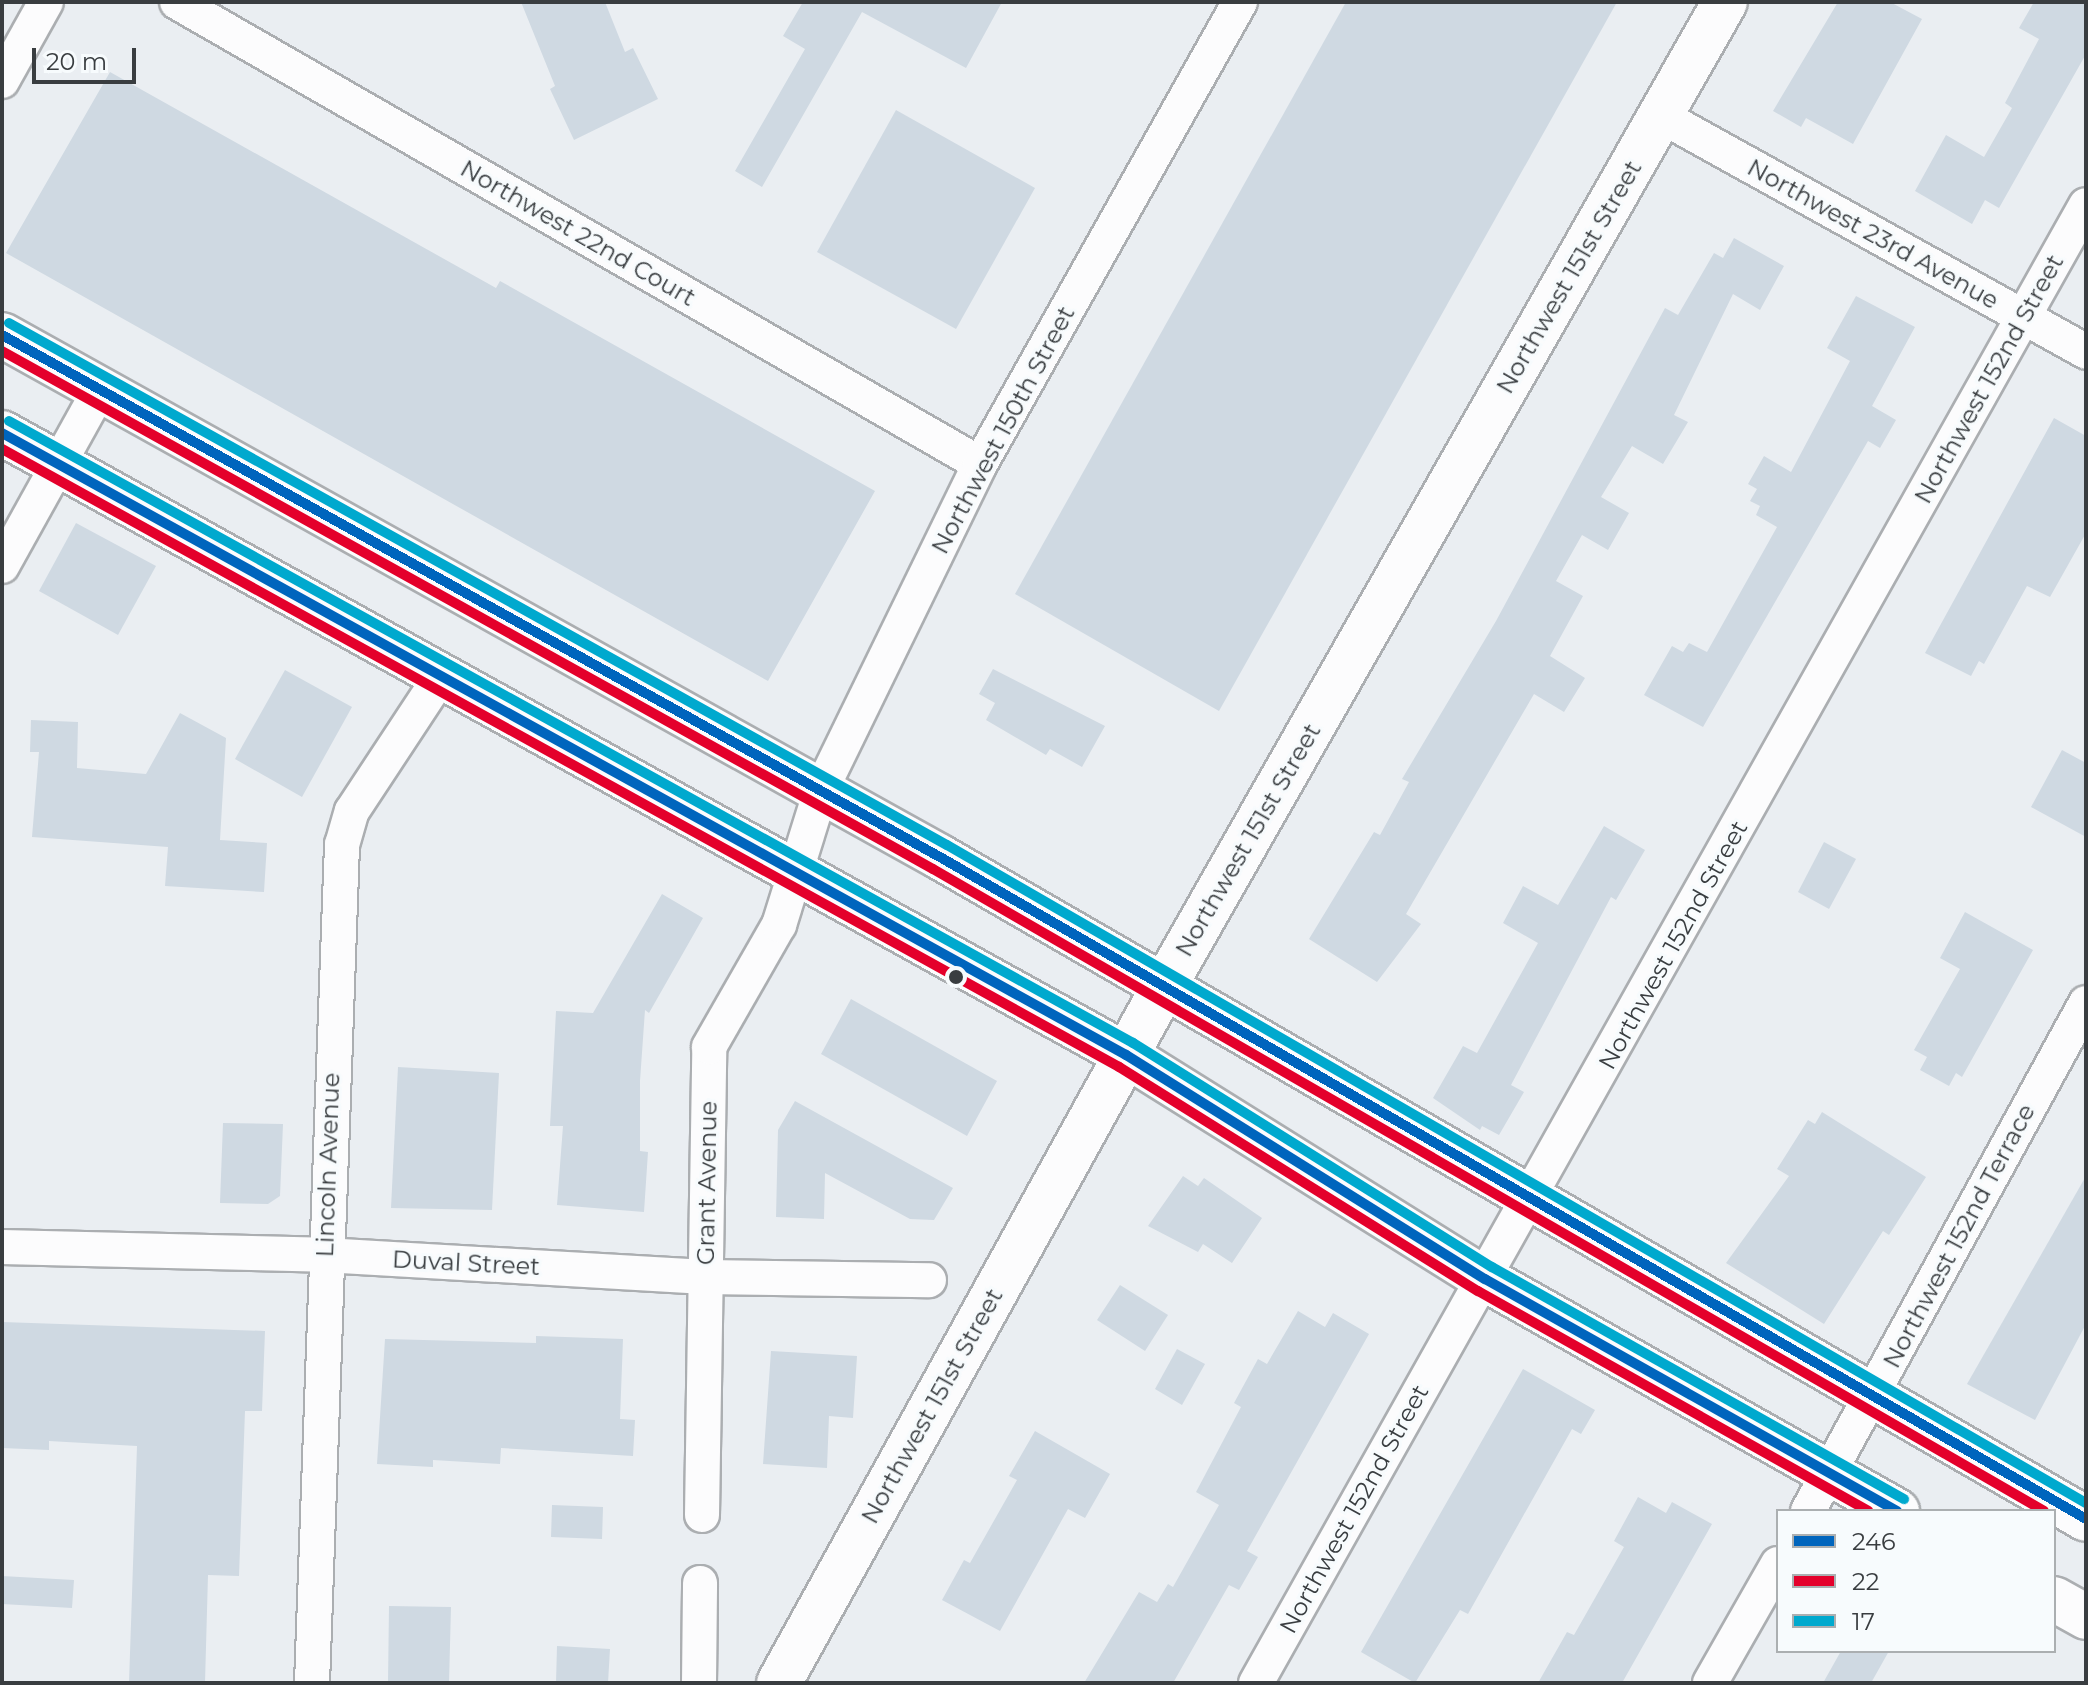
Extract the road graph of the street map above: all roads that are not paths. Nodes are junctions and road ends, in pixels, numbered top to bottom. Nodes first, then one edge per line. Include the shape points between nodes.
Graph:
1 (46, 2) edge
2 (177, 2) edge
3 (1240, 2) edge
4 (1725, 2) edge
5 (2, 81) edge
6 (1661, 116) junction
7 (2086, 205) edge
8 (2024, 317) junction
9 (2, 335) edge
10 (2086, 352) edge
11 (100, 389) junction
12 (2, 433) edge
13 (980, 464) junction
14 (58, 465) junction
15 (2, 566) edge
16 (441, 676) junction
17 (821, 790) junction
18 (795, 872) junction
19 (1165, 985) junction
20 (2086, 1003) edge
21 (1126, 1055) junction
22 (1531, 1197) junction
23 (2, 1247) edge
24 (324, 1255) junction
25 (705, 1277) junction
26 (1485, 1279) junction
27 (929, 1280) dead end
28 (1872, 1398) junction
29 (1830, 1473) junction
30 (1809, 1509) edge
31 (1893, 1509) edge
32 (702, 1515) dead end
33 (2086, 1519) edge
34 (1776, 1568) edge
35 (700, 1583) dead end
36 (2056, 1600) edge
37 (2086, 1617) edge
38 (312, 1683) edge
39 (699, 1683) edge
40 (779, 1683) edge
41 (1256, 1683) edge
42 (1710, 1683) edge

1 - 5 street
2 - 13 street, Northwest 22nd Court
3 - 13 street, Northwest 150th Street
4 - 6 main road, Northwest 151st Street
6 - 8 street, Northwest 23rd Avenue
6 - 19 main road, Northwest 151st Street
7 - 8 street, Northwest 152nd Street
8 - 10 street, Northwest 23rd Avenue
8 - 22 street, Northwest 152nd Street
9 - 11 main road
11 - 14 street
11 - 17 main road
12 - 14 main road
13 - 17 street, Northwest 150th Street
14 - 15 street
14 - 16 main road
16 - 18 main road
16 - 24 street, Lincoln Avenue via 352,811 342,845
17 - 18 street, Northwest 150th Street
17 - 19 main road
18 - 21 main road
18 - 25 street, Grant Avenue via 779,925 709,1047
19 - 21 main road, Northwest 151st Street
19 - 22 main road
20 - 28 street, Northwest 152nd Terrace
21 - 26 main road
21 - 40 main road, Northwest 151st Street
22 - 26 street, Northwest 152nd Street
22 - 28 main road
23 - 24 street, Duval Street
24 - 25 street, Duval Street
24 - 38 street, Lincoln Avenue
25 - 27 street, Duval Street
25 - 32 street, Grant Avenue
26 - 29 main road
26 - 41 street, Northwest 152nd Street
28 - 29 street, Northwest 152nd Terrace
28 - 33 main road
29 - 30 street, Northwest 152nd Terrace
29 - 31 main road
34 - 42 street
35 - 39 street
36 - 37 main road

